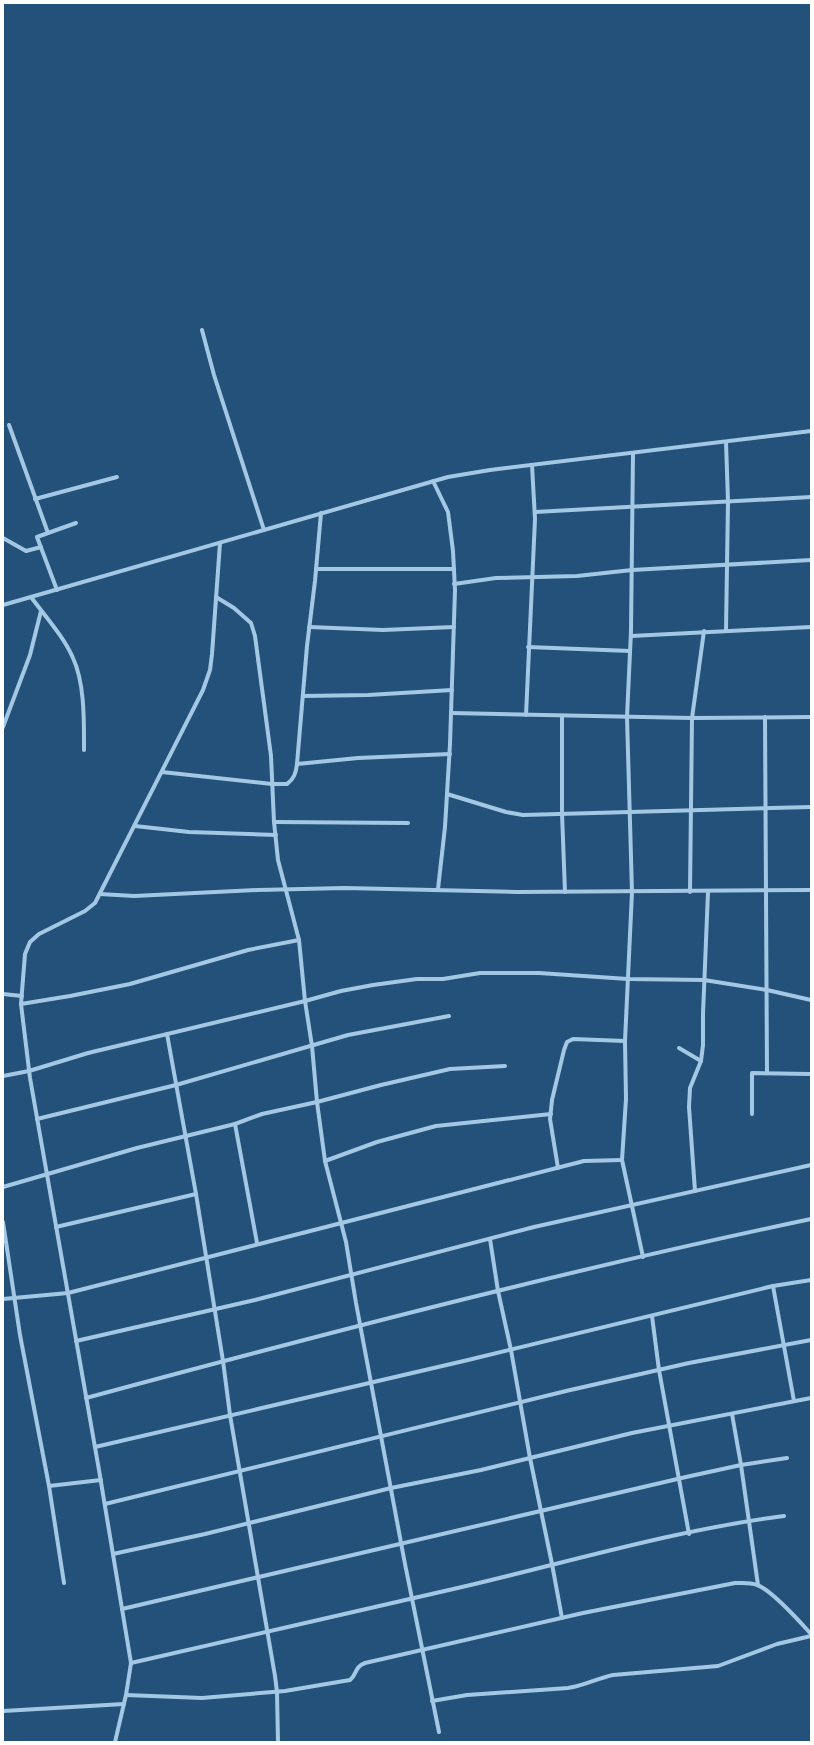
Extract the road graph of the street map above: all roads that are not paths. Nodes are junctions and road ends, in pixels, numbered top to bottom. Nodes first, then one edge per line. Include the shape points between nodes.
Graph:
1 (202, 330) dead end
2 (9, 425) dead end
3 (811, 431) edge
4 (726, 442) junction
5 (633, 453) junction
6 (532, 466) junction
7 (117, 476) dead end
8 (434, 481) junction
9 (811, 497) edge
10 (35, 499) junction
11 (728, 502) junction
12 (633, 506) junction
13 (535, 512) junction
14 (321, 513) junction
15 (76, 524) dead end
16 (264, 530) junction
17 (48, 533) junction
18 (3, 538) edge
19 (220, 543) junction
20 (41, 547) junction
21 (811, 560) edge
22 (727, 566) junction
23 (454, 568) junction
24 (316, 569) junction
25 (632, 570) junction
26 (532, 577) junction
27 (454, 584) junction
28 (57, 590) junction
29 (31, 597) junction
30 (216, 597) junction
31 (3, 605) edge
32 (41, 611) junction
33 (309, 627) junction
34 (454, 627) junction
35 (811, 627) edge
36 (726, 631) junction
37 (704, 632) junction
38 (630, 636) junction
39 (528, 647) junction
40 (630, 651) junction
41 (452, 690) junction
42 (303, 696) junction
43 (452, 713) junction
44 (526, 715) junction
45 (562, 716) junction
46 (627, 717) junction
47 (765, 717) junction
48 (811, 717) edge
49 (692, 718) junction
50 (3, 727) edge
51 (84, 750) dead end
52 (450, 754) junction
53 (297, 764) junction
54 (162, 772) junction
55 (272, 784) junction
56 (447, 794) junction
57 (811, 807) edge
58 (766, 808) junction
59 (692, 810) junction
60 (630, 812) junction
61 (562, 813) junction
62 (274, 822) junction
63 (408, 823) dead end
64 (135, 826) junction
65 (276, 835) junction
66 (286, 889) junction
67 (438, 889) junction
68 (811, 890) edge
69 (766, 891) junction
70 (565, 892) junction
71 (632, 892) junction
72 (690, 892) junction
73 (708, 892) junction
74 (100, 894) junction
75 (298, 940) junction
76 (628, 979) junction
77 (704, 980) junction
78 (767, 990) junction
79 (3, 994) edge
80 (22, 996) junction
81 (811, 1000) edge
82 (305, 1001) junction
83 (21, 1004) junction
84 (449, 1016) dead end
85 (167, 1034) junction
86 (625, 1041) junction
87 (312, 1046) junction
88 (679, 1048) dead end
89 (701, 1061) junction
90 (505, 1066) dead end
91 (29, 1071) junction
92 (767, 1073) junction
93 (811, 1074) edge
94 (3, 1076) edge
95 (176, 1084) junction
96 (316, 1102) junction
97 (551, 1114) junction
98 (752, 1114) dead end
99 (37, 1119) junction
100 (235, 1124) junction
101 (185, 1136) junction
102 (325, 1160) junction
103 (622, 1160) junction
104 (811, 1165) edge
105 (558, 1168) junction
106 (47, 1174) junction
107 (3, 1187) edge
108 (695, 1191) junction
109 (196, 1194) junction
110 (631, 1205) junction
111 (811, 1218) edge
112 (3, 1222) edge
113 (341, 1224) junction
114 (56, 1227) junction
115 (490, 1239) junction
116 (257, 1243) junction
117 (205, 1257) junction
118 (643, 1257) junction
119 (351, 1275) junction
120 (811, 1280) edge
121 (773, 1286) junction
122 (498, 1291) junction
123 (68, 1293) junction
124 (15, 1298) junction
125 (3, 1299) edge
126 (214, 1309) junction
127 (652, 1316) junction
128 (360, 1325) junction
129 (811, 1340) edge
130 (76, 1342) junction
131 (784, 1346) junction
132 (511, 1350) junction
133 (223, 1361) junction
134 (659, 1370) junction
135 (372, 1382) junction
136 (86, 1398) junction
137 (811, 1398) edge
138 (794, 1401) junction
139 (520, 1402) junction
140 (732, 1414) junction
141 (230, 1415) junction
142 (670, 1426) junction
143 (382, 1436) junction
144 (95, 1447) junction
145 (530, 1458) junction
146 (787, 1458) dead end
147 (741, 1465) junction
148 (239, 1471) junction
149 (678, 1479) junction
150 (101, 1480) junction
151 (49, 1486) junction
152 (391, 1488) junction
153 (105, 1504) junction
154 (541, 1511) junction
155 (784, 1516) dead end
156 (749, 1520) junction
157 (249, 1523) junction
158 (689, 1534) junction
159 (401, 1545) junction
160 (113, 1554) junction
161 (552, 1564) junction
162 (257, 1579) junction
163 (64, 1583) dead end
164 (758, 1585) junction
165 (411, 1597) junction
166 (122, 1609) junction
167 (562, 1618) junction
168 (267, 1631) junction
169 (811, 1635) edge
170 (422, 1650) junction
171 (131, 1663) junction
172 (277, 1692) junction
173 (126, 1695) junction
174 (432, 1701) junction
175 (124, 1704) junction
176 (3, 1711) edge
177 (439, 1732) dead end
178 (115, 1742) edge
179 (278, 1742) edge

1 - 16 street
2 - 10 street
3 - 4 street
4 - 5 street
4 - 11 street
5 - 6 street
5 - 12 street
6 - 8 street via 490,470
6 - 13 street
7 - 10 street
8 - 14 street
8 - 23 street via 448,512
9 - 11 street
10 - 17 street
11 - 12 street
11 - 22 street
12 - 13 street
12 - 25 street
13 - 26 street
14 - 16 street
14 - 24 street
15 - 17 street
16 - 19 street
17 - 20 street via 37,537
18 - 20 street via 26,551
19 - 28 street
19 - 30 street
20 - 28 street
21 - 22 street
22 - 25 street
22 - 36 street
23 - 24 street
23 - 27 street
24 - 33 street
25 - 26 street via 577,576
25 - 38 street
26 - 27 street via 496,578
26 - 39 street
27 - 34 street
28 - 29 street
29 - 31 street
29 - 32 street
30 - 54 street via 210,670 203,690
30 - 55 street via 251,623 255,636 271,756
32 - 50 street via 30,655
32 - 51 street via 74,659 83,694
33 - 34 street via 383,630
33 - 42 street
34 - 41 street
35 - 36 street
36 - 37 street
37 - 38 street
37 - 49 street
38 - 40 street
39 - 40 street
39 - 44 street
40 - 46 street
41 - 42 street
41 - 43 street
42 - 53 street
43 - 44 street
43 - 52 street
44 - 45 street
45 - 46 street
45 - 61 street
46 - 49 street
46 - 60 street
47 - 48 street
47 - 49 street
47 - 58 street
49 - 59 street
52 - 53 street via 358,758
52 - 56 street
53 - 55 street via 292,780 287,784
54 - 55 street
54 - 64 street
55 - 62 street
56 - 61 street via 523,815
56 - 67 street
57 - 58 street
58 - 59 street
58 - 69 street
59 - 60 street
59 - 72 street
60 - 61 street
60 - 71 street
61 - 70 street
62 - 63 street
62 - 65 street
64 - 65 street via 189,832
64 - 74 street
65 - 66 street via 278,860
66 - 67 street
66 - 74 street via 134,896
66 - 75 street
67 - 70 street
68 - 69 street
69 - 73 street
69 - 78 street
70 - 71 street
71 - 72 street
71 - 76 street
72 - 73 street
73 - 77 street
74 - 80 street via 95,903 85,911 39,934 30,942 26,954
75 - 82 street
75 - 83 street via 240,952 130,984
76 - 77 street
76 - 82 street via 539,973 480,973 373,985
76 - 86 street
77 - 78 street
77 - 89 street
78 - 81 street
78 - 92 street
79 - 80 street
80 - 83 street
82 - 85 street
82 - 87 street
83 - 91 street
84 - 87 street via 348,1035
85 - 91 street via 88,1053
85 - 95 street
86 - 97 street via 573,1039 567,1042 552,1100
86 - 103 street via 626,1099
87 - 95 street
87 - 96 street
88 - 89 street
89 - 108 street via 690,1088 689,1107
90 - 96 street via 450,1069
91 - 94 street
91 - 99 street
92 - 93 street
92 - 98 street via 752,1073
95 - 99 street
95 - 101 street
96 - 100 street via 262,1114
96 - 102 street
97 - 102 street via 436,1126
97 - 105 street
99 - 106 street
100 - 101 street
100 - 116 street
101 - 106 street
101 - 109 street
102 - 113 street
103 - 105 street via 584,1160
103 - 110 street
104 - 108 street
105 - 113 street
106 - 107 street
106 - 114 street
108 - 110 street
109 - 114 street
109 - 117 street
110 - 115 street
110 - 118 street
111 - 118 street
112 - 124 street
113 - 116 street
113 - 119 street
114 - 123 street
115 - 119 street
115 - 122 street
116 - 117 street
117 - 123 street
117 - 126 street
118 - 122 street
119 - 126 street
119 - 128 street
120 - 121 street
121 - 127 street
121 - 131 street
122 - 128 street
122 - 132 street
123 - 124 street
123 - 130 street
124 - 125 street
124 - 151 street
126 - 130 street
126 - 133 street
127 - 132 street
127 - 134 street
128 - 133 street
128 - 135 street
129 - 131 street
130 - 136 street
131 - 134 street
131 - 138 street
132 - 135 street
132 - 139 street
133 - 136 street
133 - 141 street
134 - 139 street
134 - 142 street
135 - 141 street
135 - 143 street
136 - 144 street
137 - 138 street
138 - 140 street
139 - 143 street
139 - 145 street
140 - 142 street
140 - 147 street
141 - 144 street
141 - 148 street
142 - 145 street
142 - 149 street
143 - 148 street
143 - 152 street
144 - 150 street
145 - 152 street
145 - 154 street
146 - 147 street
147 - 149 street
147 - 156 street
148 - 153 street
148 - 157 street
149 - 154 street
149 - 158 street
150 - 151 street
150 - 153 street
151 - 163 street
152 - 157 street
152 - 159 street
153 - 160 street
154 - 159 street
154 - 161 street
155 - 156 street
156 - 158 street
156 - 164 street
157 - 160 street
157 - 162 street
158 - 161 street
159 - 162 street
159 - 165 street
160 - 166 street
161 - 165 street
161 - 167 street
162 - 166 street
162 - 168 street
164 - 167 street via 735,1583
164 - 169 street via 791,1612
165 - 168 street
165 - 170 street
166 - 171 street
167 - 170 street
168 - 171 street
168 - 172 street
169 - 174 street via 777,1644 718,1666 613,1675 568,1688 467,1695
170 - 172 street via 364,1663 356,1668 350,1680
170 - 174 street
171 - 173 street
172 - 173 street via 202,1698
172 - 179 street
173 - 175 street
174 - 177 street
175 - 176 street
175 - 178 street

